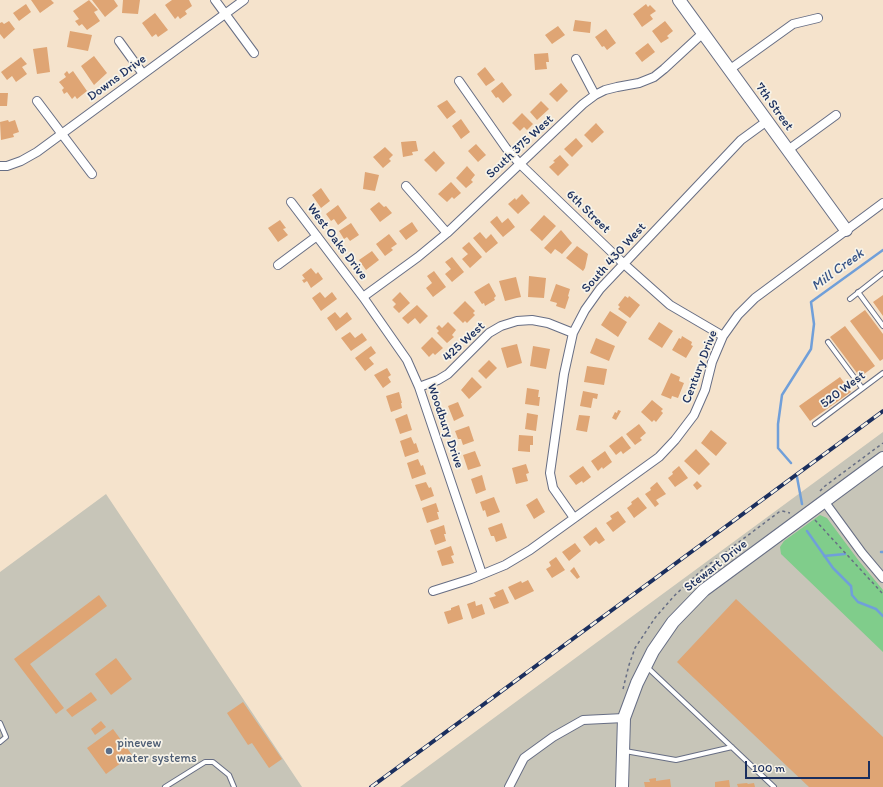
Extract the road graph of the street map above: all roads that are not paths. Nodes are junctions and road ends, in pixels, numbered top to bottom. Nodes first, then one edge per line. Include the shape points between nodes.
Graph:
1 (215, 0) edge
2 (244, 0) edge
3 (679, 0) edge
4 (225, 14) junction
5 (818, 18) dead end
6 (703, 33) junction
7 (119, 42) dead end
8 (254, 53) dead end
9 (576, 59) dead end
10 (729, 70) junction
11 (143, 74) junction
12 (459, 81) dead end
13 (595, 95) junction
14 (37, 101) dead end
15 (836, 115) dead end
16 (767, 121) junction
17 (62, 134) junction
18 (788, 150) junction
19 (519, 163) junction
20 (0, 166) edge
21 (92, 174) dead end
22 (406, 186) dead end
23 (291, 202) dead end
24 (883, 203) edge
25 (846, 230) junction
26 (447, 233) junction
27 (317, 236) junction
28 (624, 264) junction
29 (278, 265) dead end
30 (883, 273) edge
31 (858, 292) junction
32 (363, 296) junction
33 (850, 299) dead end
34 (883, 326) edge
35 (573, 333) junction
36 (723, 336) junction
37 (828, 342) dead end
38 (883, 372) edge
39 (419, 387) junction
40 (862, 388) junction
41 (815, 424) dead end
42 (883, 458) edge
43 (824, 501) junction
44 (574, 518) junction
45 (482, 574) junction
46 (883, 578) edge
47 (433, 591) dead end
48 (646, 665) junction
49 (624, 718) junction
50 (0, 723) edge
51 (0, 742) edge
52 (732, 747) junction
53 (622, 750) junction
54 (165, 787) edge
55 (234, 787) edge
56 (509, 787) edge
57 (622, 787) edge
58 (774, 787) edge

1 - 4 street
2 - 4 street, Downs Drive
3 - 6 street, 7th Street
4 - 8 street
4 - 11 street, Downs Drive
5 - 10 street via 793,24
6 - 10 street, 7th Street
6 - 13 street, South 375 West via 654,77
7 - 11 street
9 - 13 street
10 - 16 street, 7th Street
11 - 17 street, Downs Drive
12 - 19 street, 6th Street
13 - 19 street, South 375 West
14 - 17 street
15 - 18 street
16 - 18 street, 7th Street
16 - 28 street, South 430 West via 741,140
17 - 20 street, Downs Drive via 26,158 7,166
17 - 21 street
18 - 25 street, 7th Street
19 - 26 street, South 375 West
19 - 28 street, 6th Street
22 - 26 street
23 - 27 street, West Oaks Drive
24 - 25 street, Century Drive
25 - 36 street, Century Drive via 755,298
26 - 32 street, South 375 West
27 - 29 street
27 - 32 street, West Oaks Drive
28 - 35 street, South 430 West via 600,289
28 - 36 street, 6th Street via 670,305
30 - 31 lane
31 - 33 lane
31 - 34 lane
32 - 39 street, Woodbury Drive via 407,360
35 - 39 street, 425 West via 532,320 500,326 489,333 448,374
35 - 44 street, South 430 West via 564,374 550,473 553,488
36 - 44 street, Century Drive via 694,415 676,440 659,457
37 - 40 lane
38 - 40 lane, 520 West
39 - 45 street, Woodbury Drive
40 - 41 lane, 520 West
42 - 43 street, Stewart Drive
43 - 46 street
43 - 48 street, Stewart Drive via 704,590 673,622 652,651
44 - 45 street, Century Drive via 530,550 505,565
45 - 47 street, Century Drive
48 - 49 street, Stewart Drive
48 - 52 lane
49 - 53 street, Stewart Drive
49 - 56 street via 583,720 553,737 524,758
50 - 51 lane via 6,737
52 - 53 lane via 676,760
52 - 58 lane
53 - 57 street, Stewart Drive
54 - 55 lane via 205,762 213,762 229,775

